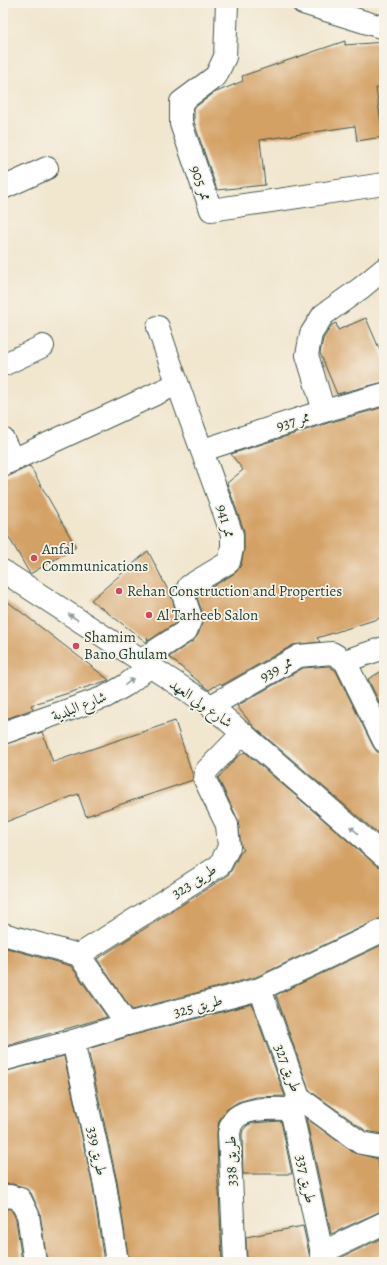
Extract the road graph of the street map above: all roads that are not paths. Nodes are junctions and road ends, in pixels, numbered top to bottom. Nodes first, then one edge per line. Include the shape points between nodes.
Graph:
1 (227, 3) edge
2 (303, 3) edge
3 (384, 28) edge
4 (48, 168) dead end
5 (384, 184) edge
6 (3, 188) edge
7 (384, 269) edge
8 (158, 328) dead end
9 (43, 346) dead end
10 (3, 365) edge
11 (177, 384) junction
12 (384, 394) edge
13 (324, 411) junction
14 (3, 439) edge
15 (203, 450) junction
16 (8, 463) edge
17 (3, 570) edge
18 (384, 648) edge
19 (345, 661) junction
20 (144, 664) junction
21 (210, 706) junction
22 (3, 733) edge
23 (243, 733) junction
24 (384, 741) edge
25 (380, 846) edge
26 (384, 930) edge
27 (3, 934) edge
28 (79, 955) junction
29 (260, 989) junction
30 (127, 1024) junction
31 (73, 1041) junction
32 (3, 1060) edge
33 (295, 1103) junction
34 (384, 1147) edge
35 (3, 1197) edge
36 (384, 1223) edge
37 (323, 1257) edge
38 (35, 1262) edge
39 (117, 1262) edge
40 (235, 1262) edge

1 - 5 street, ممر 905 via 225,57 216,76 181,102 180,124 211,210
2 - 3 street
4 - 6 street
7 - 13 street via 323,315 311,334 307,355
8 - 11 street, ممر 941
9 - 10 street
11 - 15 street, ممر 941
11 - 16 street
12 - 13 street, ممر 937
13 - 15 street, ممر 937
14 - 16 street
15 - 20 street, ممر 941 via 232,535 229,562 189,586 184,597 191,618 186,631
20 -> 17 street, شارع ولي العهد
18 - 19 street
19 - 21 street, ممر 939 via 332,653 299,656
19 - 24 street
20 - 21 street, شارع ولي العهد
22 -> 20 street, شارع البلدية via 105,697 126,684
21 - 23 street, شارع ولي العهد
25 -> 23 street, شارع ولي العهد
23 - 28 street, طريق 323 via 206,771 204,780 227,825 229,847 220,865
26 - 29 street, طريق 325
27 - 28 street
28 - 30 street
29 - 30 street, طريق 325
29 - 33 street, طريق 327
30 - 31 street, طريق 325
31 - 32 street, طريق 325
31 - 39 street, طريق 339 via 105,1185
33 - 34 street, طريق 327 via 362,1144
33 - 37 street, طريق 337
33 - 40 street, طريق 338 via 249,1111 232,1123 229,1133
35 - 38 street via 20,1199 28,1215
36 - 37 street

